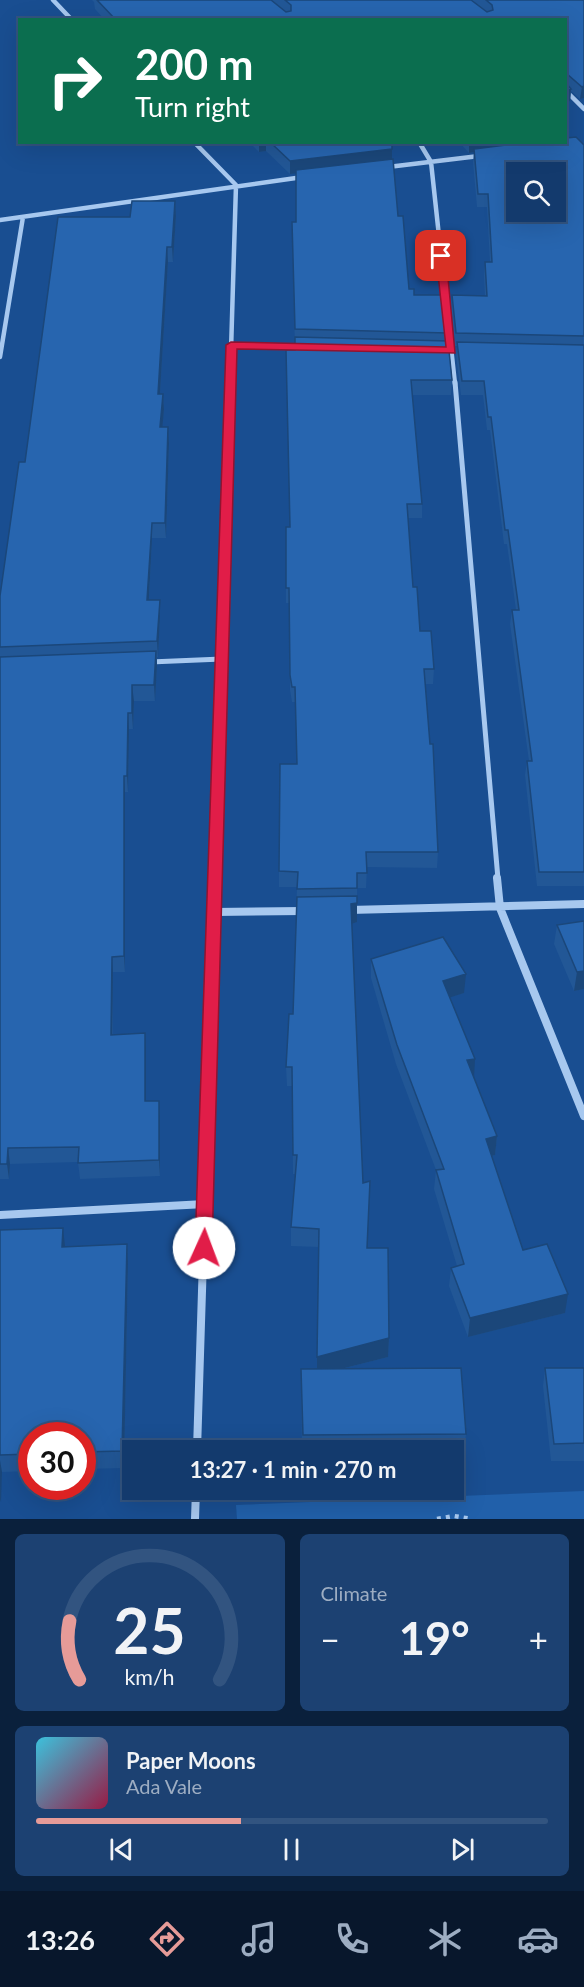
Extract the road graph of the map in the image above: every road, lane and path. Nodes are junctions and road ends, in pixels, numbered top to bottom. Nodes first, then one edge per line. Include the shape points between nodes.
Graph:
1 (53, 0) edge
2 (70, 18) edge
3 (567, 92) edge
4 (584, 109) edge
5 (196, 144) edge
6 (420, 144) edge
7 (490, 155) edge
8 (431, 162) junction
9 (385, 168) edge
10 (305, 177) edge
11 (236, 185) junction
12 (22, 217) junction
13 (0, 220) edge
14 (231, 345) junction
15 (312, 347) edge
16 (440, 350) edge
17 (452, 351) junction
18 (463, 351) edge
19 (0, 357) edge
20 (222, 659) junction
21 (140, 662) edge
22 (584, 904) edge
23 (501, 908) junction
24 (345, 910) edge
25 (309, 911) edge
26 (214, 912) junction
27 (584, 1116) edge
28 (205, 1204) junction
29 (0, 1215) edge
30 (197, 1440) edge
31 (196, 1500) edge
32 (195, 1519) edge
33 (437, 1519) edge
34 (472, 1519) edge

1 - 2 street
3 - 4 street
5 - 11 street
6 - 8 street
7 - 8 street
8 - 9 street
8 - 17 street
10 - 11 street
11 - 12 street
11 - 14 street
12 - 13 street
12 - 19 street
14 - 15 street
14 - 20 street
16 - 17 street
17 - 18 street
17 - 23 street
20 - 21 street
20 - 26 street
22 - 23 street
23 - 24 street
23 - 27 street
25 - 26 street
26 - 28 street
28 - 29 street
28 - 30 street
31 - 32 street
33 - 34 path

